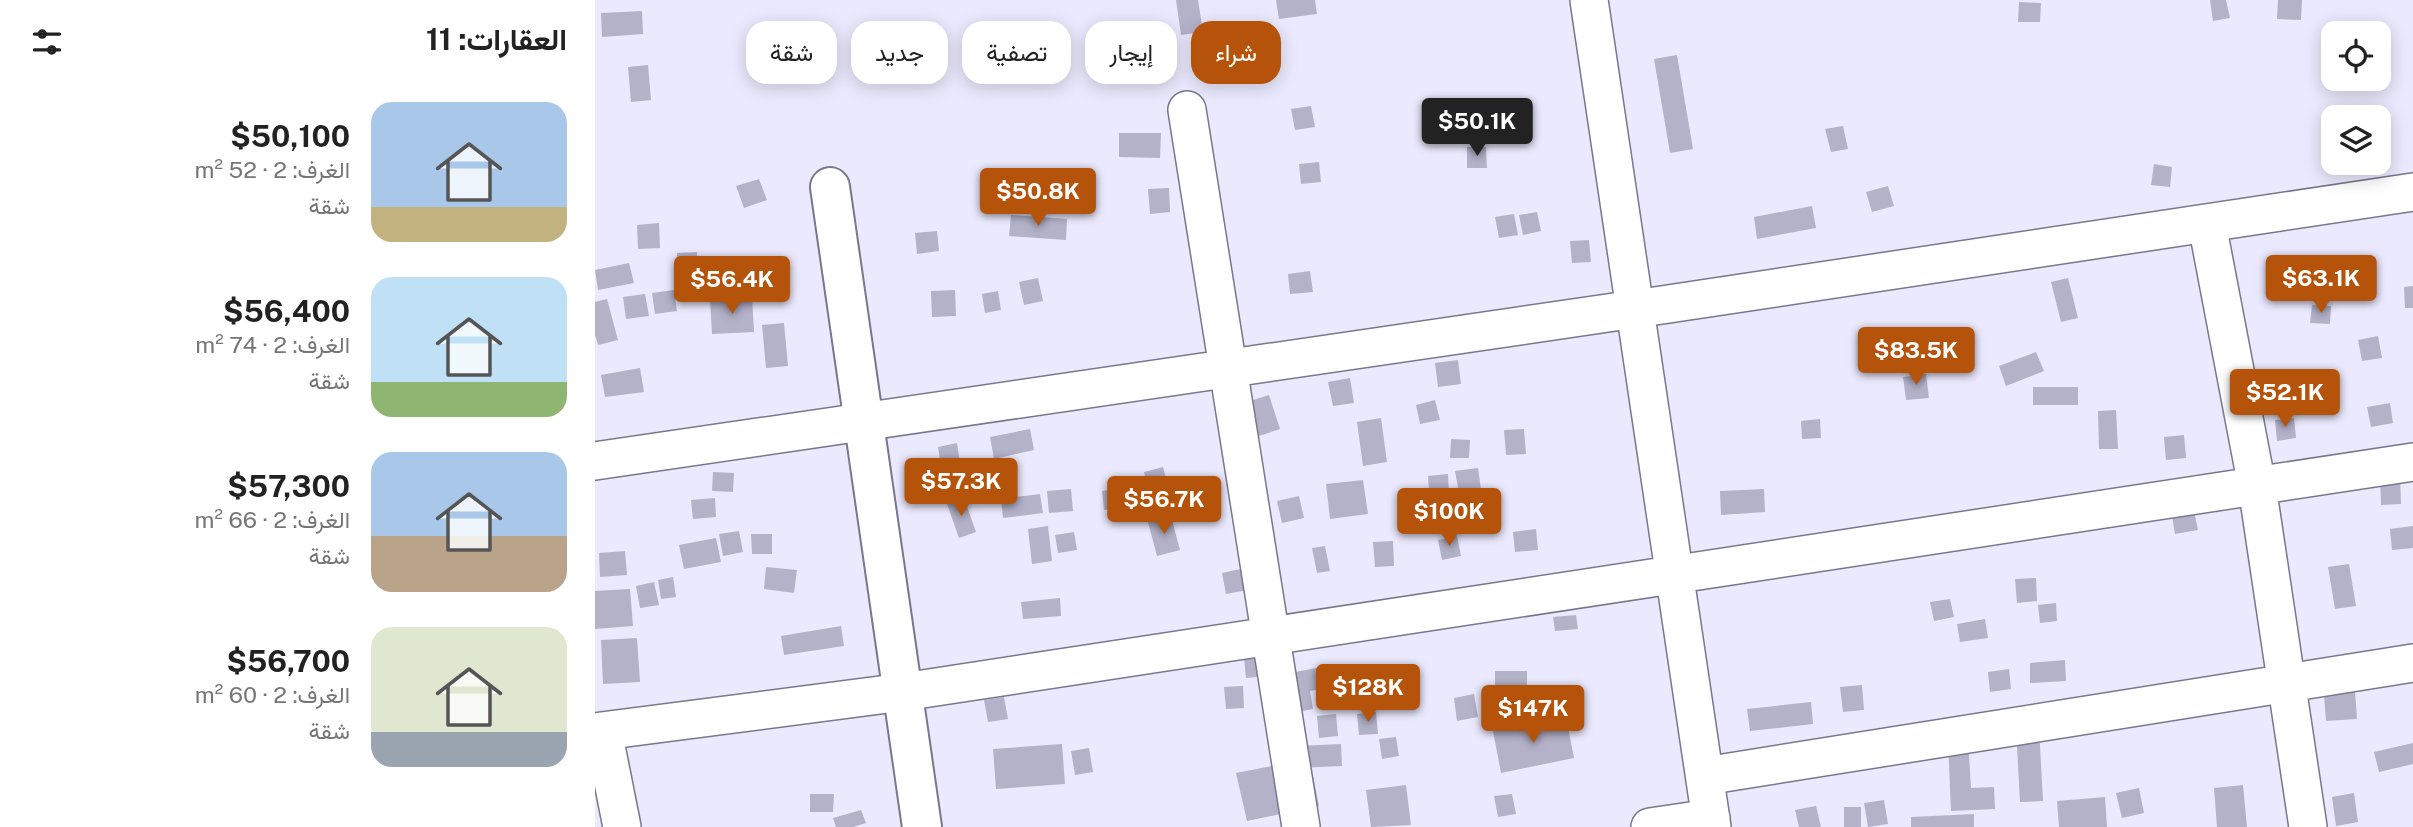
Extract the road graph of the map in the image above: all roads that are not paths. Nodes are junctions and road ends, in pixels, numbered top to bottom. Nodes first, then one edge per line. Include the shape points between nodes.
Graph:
1 (1590, 0) edge
2 (1187, 110) dead end
3 (830, 187) dead end
4 (2413, 192) edge
5 (2207, 223) junction
6 (1635, 309) junction
7 (1228, 369) junction
8 (864, 421) junction
9 (595, 461) edge
10 (2413, 462) edge
11 (2257, 486) junction
12 (1675, 575) junction
13 (1271, 636) junction
14 (2413, 663) edge
15 (2286, 683) junction
16 (903, 692) junction
17 (599, 732) edge
18 (1705, 776) junction
19 (1712, 822) edge
20 (622, 827) edge
21 (922, 827) edge
22 (1301, 827) edge
23 (1650, 827) edge
24 (2308, 827) edge

1 - 6 street
2 - 7 street
3 - 8 street
4 - 5 street
5 - 6 street
5 - 11 street
6 - 7 street
6 - 12 street
7 - 8 street
7 - 13 street
8 - 9 street
8 - 16 street
10 - 11 street
11 - 12 street
11 - 15 street
12 - 13 street
12 - 18 street
13 - 16 street
13 - 22 street
14 - 15 street
15 - 18 street
15 - 24 street
16 - 17 street
16 - 21 street
17 - 20 street
18 - 19 street
19 - 23 street

